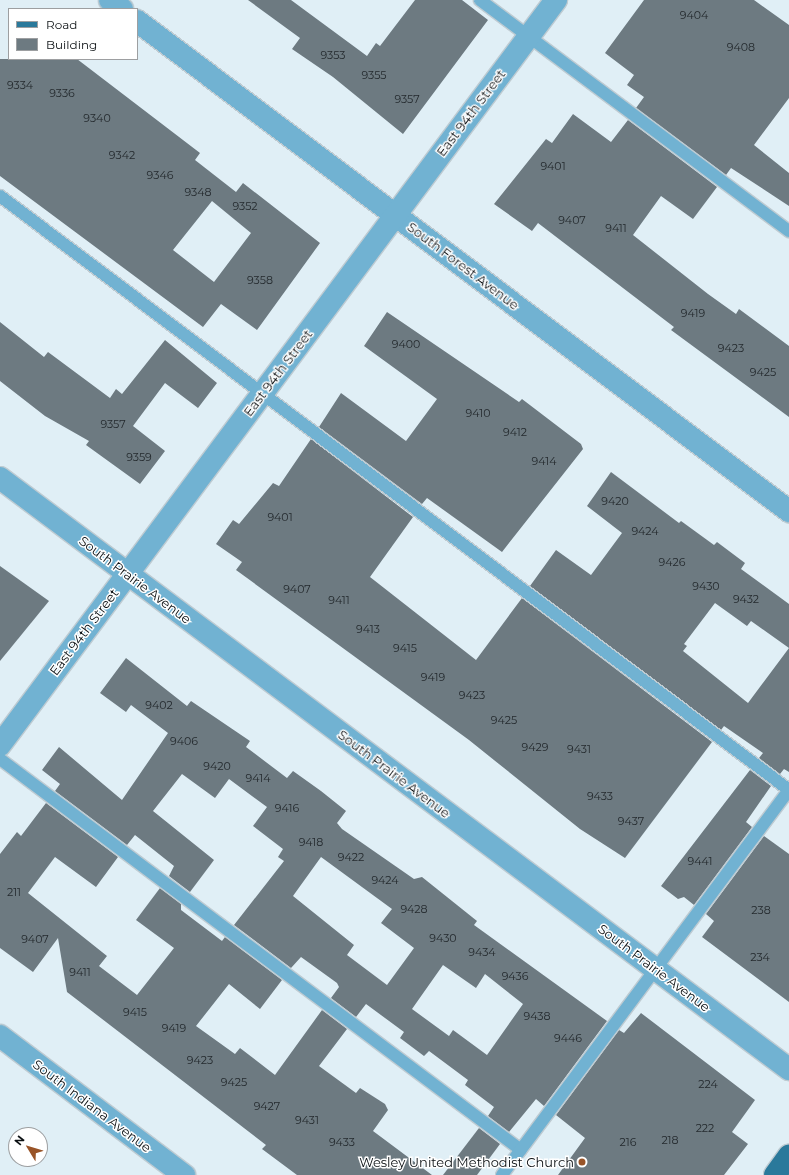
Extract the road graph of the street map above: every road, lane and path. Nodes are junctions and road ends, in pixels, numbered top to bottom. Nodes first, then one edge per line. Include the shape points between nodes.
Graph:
1 (110, 0) edge
2 (480, 0) edge
3 (556, 0) edge
4 (121, 8) edge
5 (138, 21) edge
6 (528, 37) junction
7 (0, 196) edge
8 (395, 215) junction
9 (789, 231) edge
10 (262, 394) junction
11 (0, 478) edge
12 (789, 511) edge
13 (127, 574) junction
14 (0, 745) edge
15 (0, 759) edge
16 (789, 790) edge
17 (655, 970) junction
18 (0, 1036) edge
19 (789, 1069) edge
20 (521, 1150) junction
21 (789, 1156) edge
22 (184, 1175) edge
23 (502, 1175) edge
24 (775, 1175) edge

1 - 4 street
2 - 6 lane
3 - 6 street, East 94th Street
5 - 8 street, South Forest Avenue
6 - 8 street, East 94th Street
6 - 9 lane
7 - 10 lane
8 - 10 street, East 94th Street
8 - 12 street, South Forest Avenue
10 - 13 street, East 94th Street
10 - 16 lane
11 - 13 street, South Prairie Avenue
13 - 14 street, East 94th Street
13 - 17 street, South Prairie Avenue
15 - 20 lane
16 - 17 lane
17 - 19 street, South Prairie Avenue
17 - 20 lane
18 - 22 street, South Indiana Avenue
20 - 23 lane
21 - 24 main road

